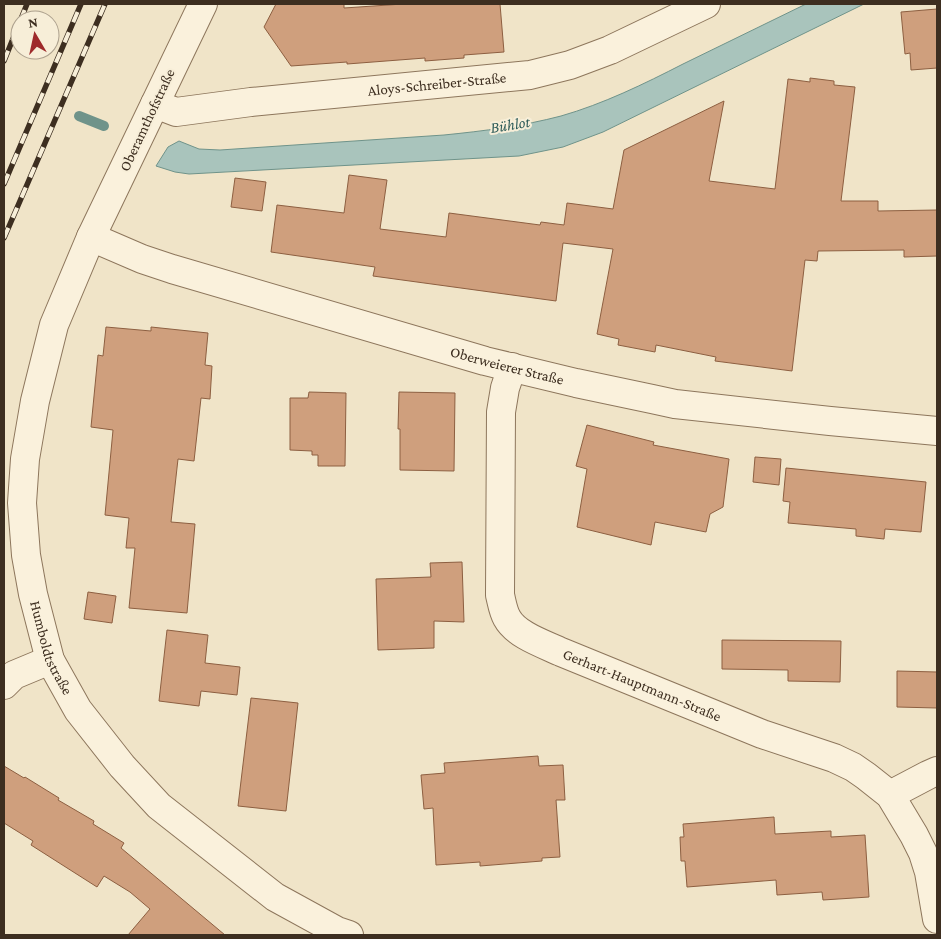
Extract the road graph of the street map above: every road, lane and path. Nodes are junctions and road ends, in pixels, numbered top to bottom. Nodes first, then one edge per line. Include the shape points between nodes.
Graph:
1 (203, 4) edge
2 (706, 4) edge
3 (155, 104) junction
4 (91, 237) junction
5 (512, 367) junction
6 (937, 431) edge
7 (50, 660) junction
8 (4, 685) edge
9 (937, 771) edge
10 (890, 795) junction
11 (937, 919) edge
12 (340, 934) edge

1 - 3 street, Oberamthofstraße
2 - 3 street, Aloys-Schreiber-Straße via 610,50 530,75 176,112
3 - 4 street, Oberamthofstraße
4 - 5 street, Oberweierer Straße via 172,269
4 - 7 street, Humboldtstraße via 54,325 25,459 22,503 26,555 32,594
5 - 6 street, Oberweierer Straße via 675,404
5 - 10 street, Gerhart-Hauptmann-Straße via 501,412 500,595 510,623 532,639 561,652 762,734 834,758 866,776
7 - 8 street via 14,675
7 - 12 street, Humboldtstraße via 78,710 159,806 275,897
9 - 10 street
10 - 11 street, Gerhart-Hauptmann-Straße via 923,853

